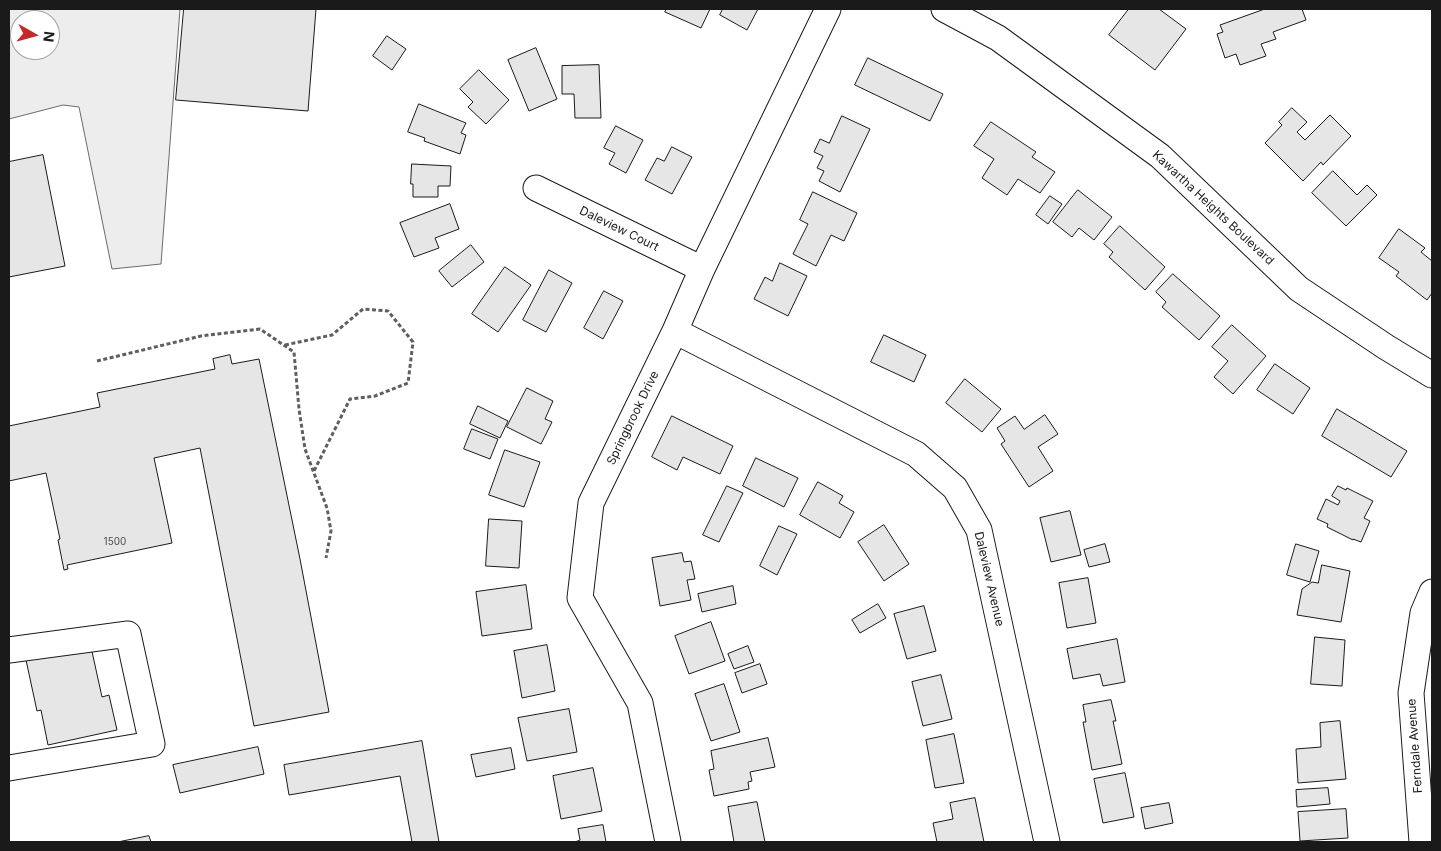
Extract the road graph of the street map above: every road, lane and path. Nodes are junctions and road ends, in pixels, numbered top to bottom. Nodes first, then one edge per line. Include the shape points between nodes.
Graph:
1 (828, 9) edge
2 (944, 9) edge
3 (536, 188) dead end
4 (702, 269) junction
5 (675, 331) junction
6 (284, 345) junction
7 (97, 361) dead end
8 (1432, 375) edge
9 (314, 471) junction
10 (326, 558) dead end
11 (1432, 592) edge
12 (9, 650) edge
13 (9, 768) edge
14 (668, 842) edge
15 (1047, 842) edge
16 (1422, 842) edge

1 - 4 street, Springbrook Drive
2 - 8 street, Kawartha Heights Boulevard via 998,38 1160,156 1300,289
3 - 4 street, Daleview Court
4 - 5 street, Springbrook Drive
5 - 14 street, Springbrook Drive via 591,503 580,598 640,703
5 - 15 street, Daleview Avenue via 916,454 955,488 979,530
6 - 7 path via 260,329 201,336
6 - 9 path via 294,352 305,449
6 - 9 path via 332,335 363,309 388,311 414,342 408,383 375,396 350,399
9 - 10 path via 330,523
11 - 16 street, Ferndale Avenue via 1422,613 1411,693
12 - 13 street via 128,634 152,744

